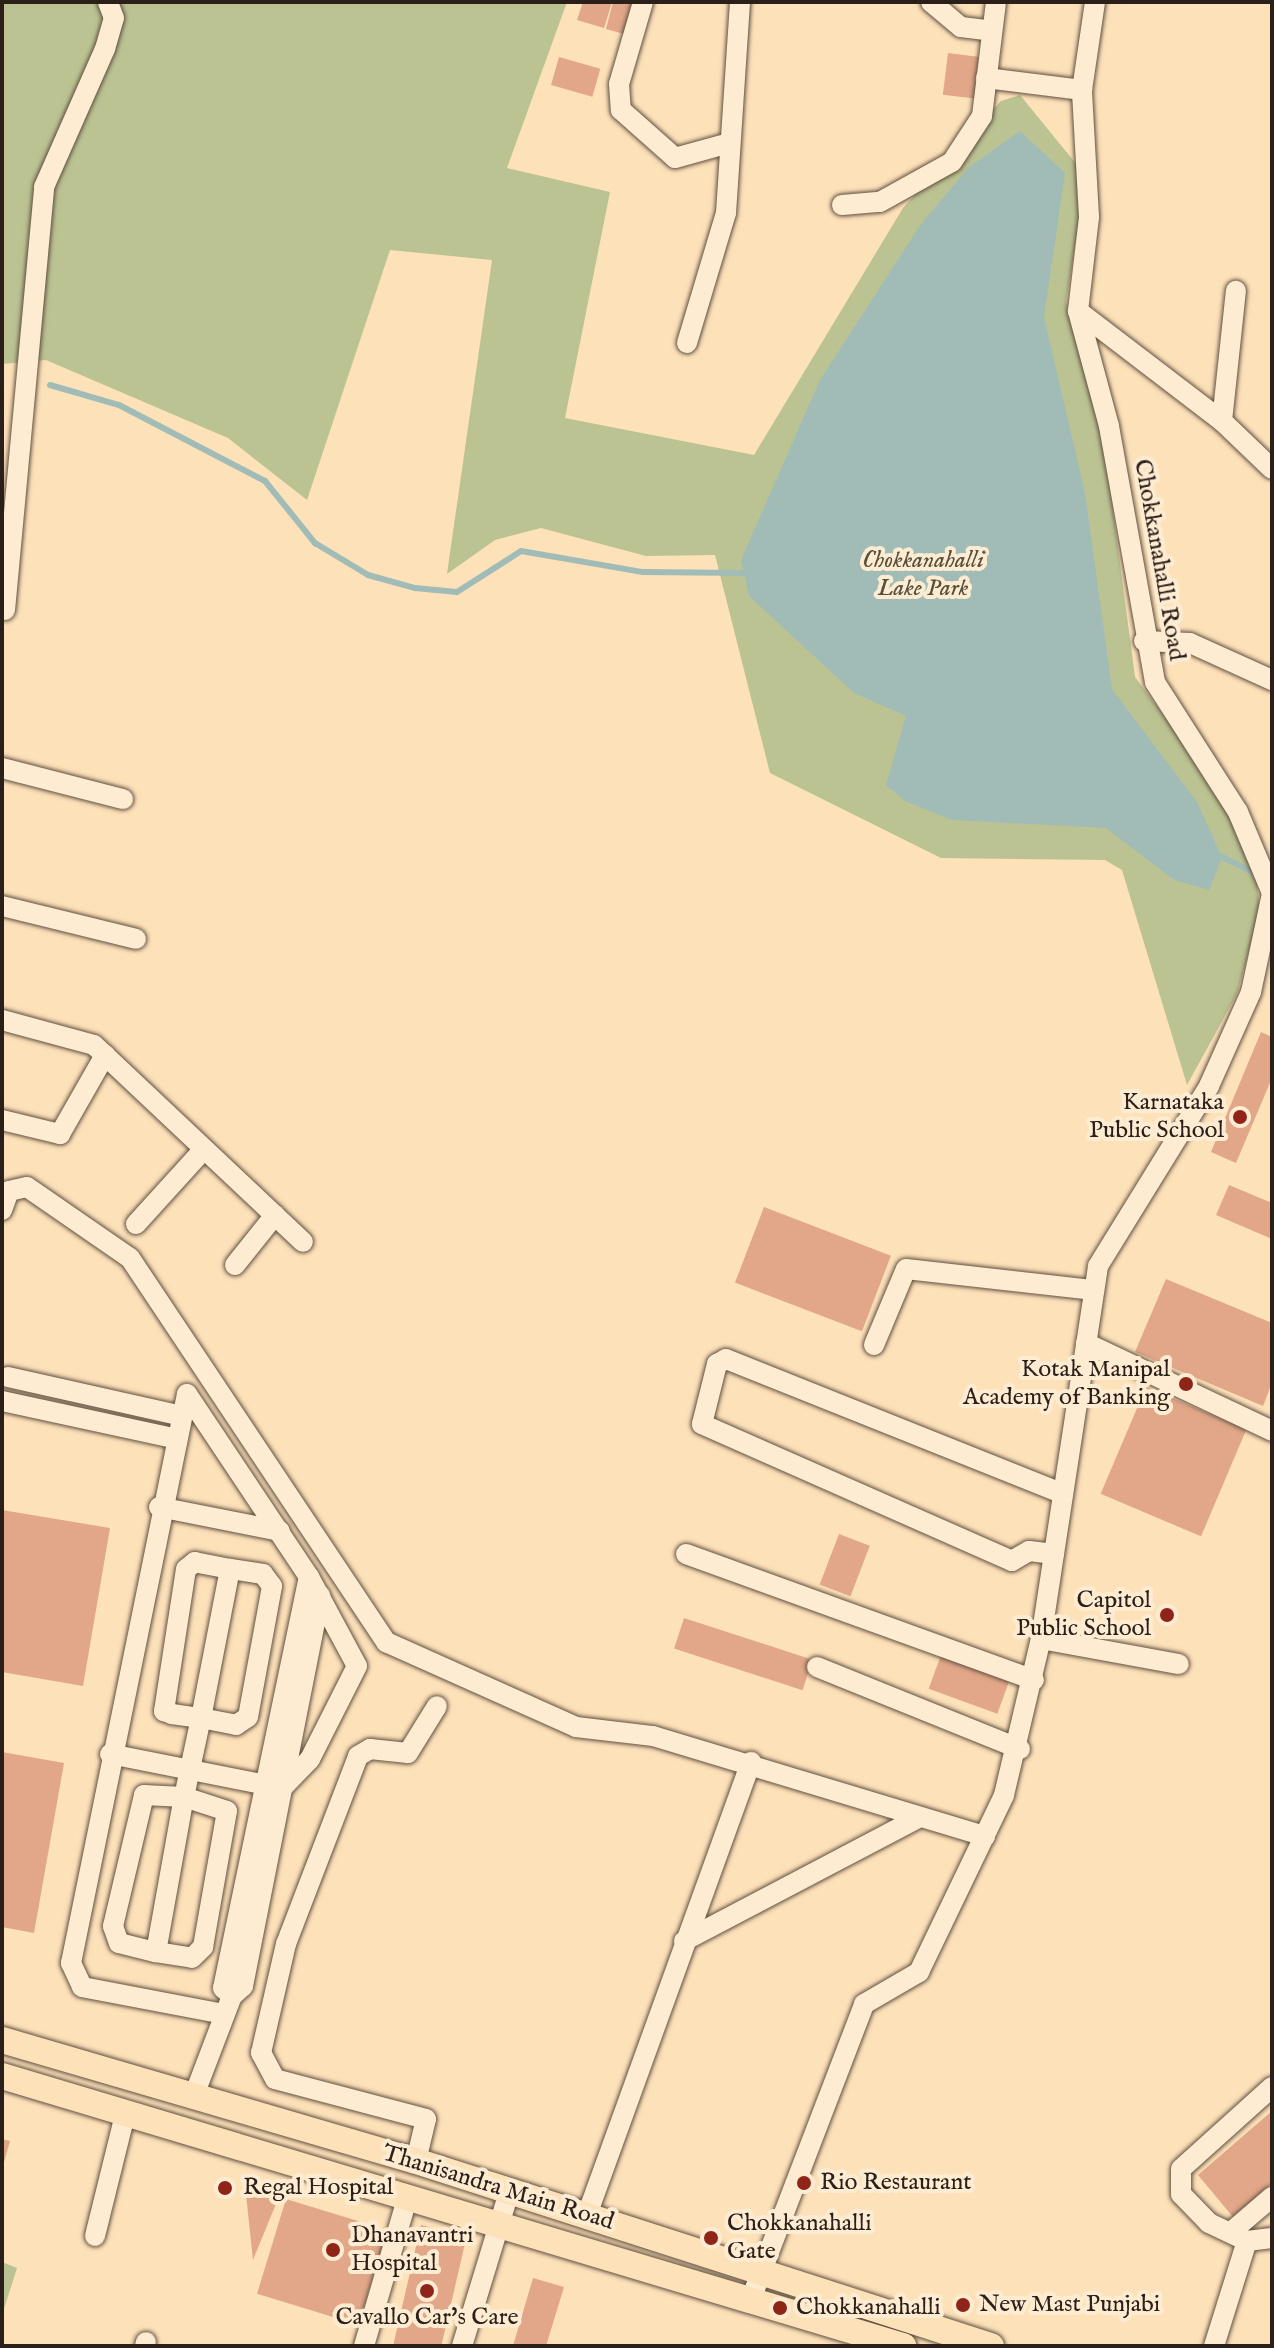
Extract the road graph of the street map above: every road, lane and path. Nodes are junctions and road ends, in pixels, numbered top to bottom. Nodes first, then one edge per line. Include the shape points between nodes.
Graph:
1 (108, 2) edge
2 (643, 2) edge
3 (740, 2) edge
4 (931, 2) edge
5 (996, 2) edge
6 (1095, 2) edge
7 (992, 31) junction
8 (986, 78) junction
9 (1082, 90) junction
10 (726, 144) junction
11 (842, 205) dead end
12 (1236, 291) dead end
13 (1078, 311) junction
14 (687, 343) dead end
15 (1222, 421) junction
16 (1272, 469) edge
17 (9, 477) edge
18 (3, 614) edge
19 (1144, 641) junction
20 (1272, 680) edge
21 (2, 768) edge
22 (123, 799) dead end
23 (1269, 866) edge
24 (1272, 893) edge
25 (2, 906) edge
26 (136, 939) dead end
27 (2, 1020) edge
28 (105, 1055) junction
29 (2, 1120) edge
30 (203, 1150) junction
31 (2, 1210) edge
32 (275, 1215) junction
33 (136, 1224) dead end
34 (303, 1242) dead end
35 (235, 1265) dead end
36 (1092, 1290) junction
37 (1086, 1343) junction
38 (874, 1345) dead end
39 (8, 1377) dead end
40 (2, 1401) edge
41 (178, 1415) junction
42 (1272, 1431) edge
43 (173, 1438) junction
44 (1063, 1494) junction
45 (159, 1507) junction
46 (280, 1531) junction
47 (686, 1554) dead end
48 (1054, 1554) junction
49 (230, 1569) junction
50 (309, 1577) junction
51 (320, 1596) junction
52 (1041, 1639) junction
53 (1179, 1664) dead end
54 (817, 1667) dead end
55 (1034, 1680) junction
56 (437, 1706) dead end
57 (201, 1718) junction
58 (112, 1747) junction
59 (1020, 1749) junction
60 (751, 1762) junction
61 (191, 1764) junction
62 (275, 1780) junction
63 (184, 1797) junction
64 (916, 1819) junction
65 (985, 1836) junction
66 (684, 1941) junction
67 (156, 1952) junction
68 (228, 2005) junction
69 (2, 2040) edge
70 (2, 2076) edge
71 (1272, 2087) edge
72 (193, 2098) junction
73 (125, 2115) junction
74 (416, 2161) junction
75 (514, 2194) junction
76 (408, 2196) junction
77 (1272, 2197) edge
78 (587, 2215) junction
79 (505, 2223) junction
80 (95, 2236) dead end
81 (1239, 2237) junction
82 (1272, 2238) edge
83 (759, 2274) junction
84 (751, 2299) junction
85 (842, 2336) edge
86 (364, 2346) edge
87 (462, 2346) edge
88 (475, 2346) edge
89 (903, 2346) edge
90 (991, 2346) edge
91 (1214, 2346) edge

1 - 17 street via 114,18 105,49 47,169 25,385
2 - 10 street via 619,84 621,110 675,158
3 - 10 street
4 - 7 street via 961,27
5 - 7 street
6 - 9 street, Chokkanahalli Road
7 - 8 street
8 - 9 street
8 - 11 street via 979,125 946,168 880,202
9 - 13 street, Chokkanahalli Road via 1089,217
10 - 14 street via 725,221
12 - 15 street
13 - 15 street
13 - 19 street, Chokkanahalli Road via 1109,426
15 - 16 street
17 - 18 street
19 - 20 street via 1190,643
19 - 23 street, Chokkanahalli Road via 1155,682
21 - 22 street
23 - 24 street, Chokkanahalli Road
24 - 36 street, Chokkanahalli Road via 1251,992 1209,1086 1117,1231
25 - 26 street
27 - 28 street via 94,1045
28 - 29 street via 60,1134
28 - 30 street
30 - 32 street
30 - 33 street
31 - 60 street via 9,1191 27,1187 130,1258 377,1635 576,1727 624,1728
32 - 34 street
32 - 35 street
36 - 37 street, Chokkanahalli Road
36 - 38 street via 906,1269
37 - 42 street
37 - 44 street, Chokkanahalli Road
39 - 41 street
40 - 43 street
41 - 43 street
41 - 46 street via 182,1397 192,1395
43 - 45 street
44 - 48 street, Chokkanahalli Road
44 - 48 street via 726,1359 717,1364 702,1424 1012,1561 1029,1551
45 - 46 street
45 - 58 street
46 - 50 street
47 - 55 street
48 - 52 street, Chokkanahalli Road
49 - 57 street
49 - 57 street via 195,1562 186,1569 161,1701 164,1711
49 - 57 street via 263,1574 272,1586 248,1717 236,1725
50 - 51 street
50 - 62 street
51 - 62 street
51 - 62 street via 357,1666 310,1759
52 - 53 street
52 - 55 street, Chokkanahalli Road
54 - 59 street
55 - 59 street, Chokkanahalli Road
56 - 74 street via 408,1753 370,1749 358,1756 286,1944 261,2053 275,2079 426,2119
57 - 61 street
58 - 61 street
58 - 68 street via 74,1976 82,1987
59 - 65 street, Chokkanahalli Road
60 - 64 street
60 - 66 street
61 - 62 street
61 - 63 street
62 - 68 street via 243,1986
63 - 67 street
63 - 67 street via 150,1791 140,1800 113,1926 119,1943
63 - 67 street via 220,1807 229,1819 198,1956
64 - 65 street
64 - 66 street
65 - 83 street, Chokkanahalli Road via 919,1972 864,2004
66 - 78 street
68 - 72 street
69 - 72 main road, Thanisandra Main Road
70 - 73 main road, Thanisandra Main Road
71 - 81 street via 1181,2169 1181,2194 1209,2223
72 - 74 main road, Thanisandra Main Road
73 - 76 main road, Thanisandra Main Road
73 - 80 street
74 - 75 main road, Thanisandra Main Road
75 - 78 main road, Thanisandra Main Road
75 - 79 street
76 - 79 main road, Thanisandra Main Road
76 - 86 street
77 - 81 street
78 - 83 main road, Thanisandra Main Road
79 - 84 main road, Thanisandra Main Road
79 - 87 street
79 - 88 street
81 - 82 street
81 - 91 street
83 - 84 street, Chokkanahalli Road
83 - 90 main road, Thanisandra Main Road
84 - 85 main road, Thanisandra Main Road
85 - 89 main road, Thanisandra Main Road

